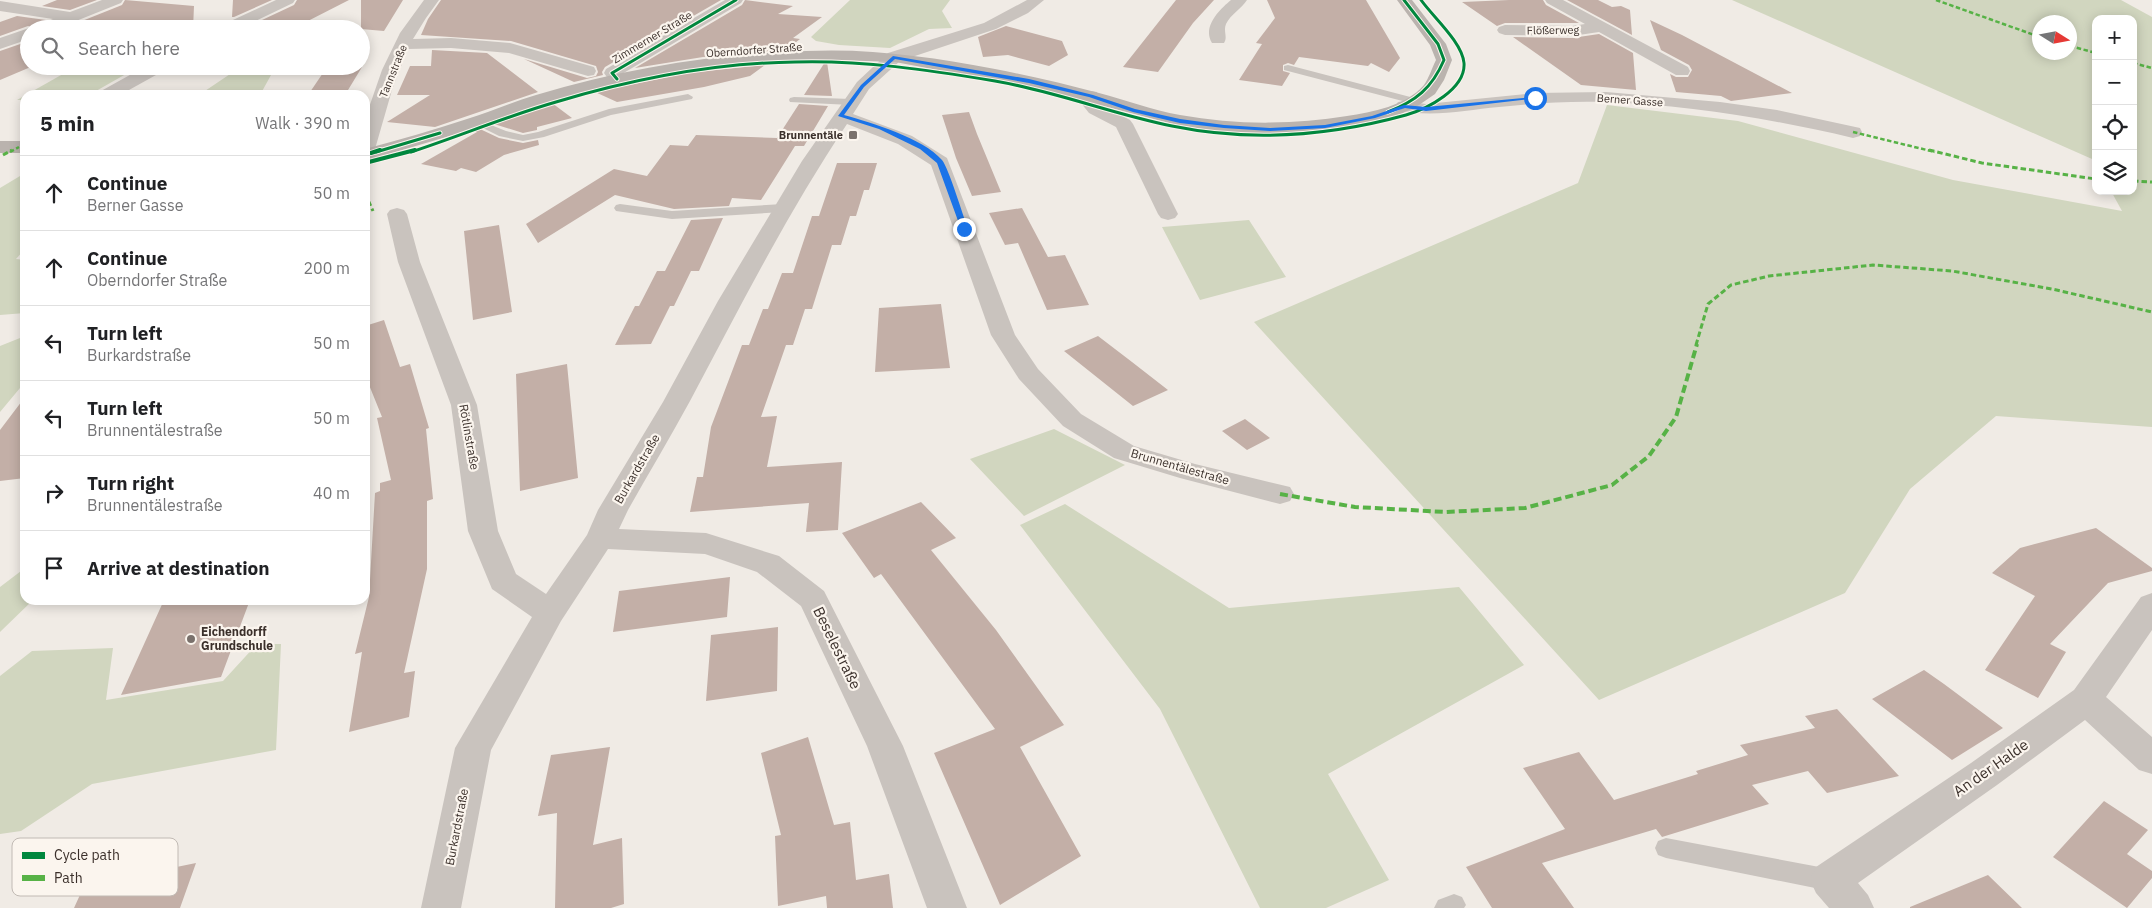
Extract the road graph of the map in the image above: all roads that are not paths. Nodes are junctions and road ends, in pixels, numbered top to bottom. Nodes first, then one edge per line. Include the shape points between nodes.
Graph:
1 (116, 0) edge
2 (288, 0) edge
3 (432, 0) edge
4 (736, 0) edge
5 (1038, 0) edge
6 (1240, 0) edge
7 (1404, 0) edge
8 (1552, 0) edge
9 (0, 6) edge
10 (72, 17) junction
11 (64, 20) edge
12 (245, 20) edge
13 (1600, 27) junction
14 (1505, 30) dead end
15 (20, 36) edge
16 (1218, 40) dead end
17 (0, 44) edge
18 (403, 44) junction
19 (894, 57) junction
20 (1288, 68) dead end
21 (588, 71) dead end
22 (1682, 71) dead end
23 (142, 75) edge
24 (617, 79) junction
25 (116, 90) edge
26 (1091, 96) junction
27 (688, 97) dead end
28 (794, 100) dead end
29 (1409, 103) junction
30 (846, 109) junction
31 (476, 122) junction
32 (1853, 132) dead end
33 (370, 134) edge
34 (0, 146) edge
35 (20, 146) edge
36 (370, 154) edge
37 (620, 208) dead end
38 (783, 208) junction
39 (397, 214) dead end
40 (1168, 214) dead end
41 (1280, 494) dead end
42 (600, 538) junction
43 (2152, 605) edge
44 (550, 613) junction
45 (2086, 700) junction
46 (2152, 759) edge
47 (1666, 848) dead end
48 (1830, 880) junction
49 (441, 908) edge
50 (947, 908) edge
51 (1854, 908) edge

1 - 10 street
2 - 12 street
3 - 18 street, Tannstraße via 420,13
4 - 24 street, Zimmerner Straße via 612,73
5 - 19 street via 990,26
6 - 16 street via 1225,13 1217,27
7 - 29 street, Oberndorfer Straße via 1438,44 1444,60 1429,89
8 - 13 street, Flößerweg
9 - 10 street
10 - 11 street
13 - 14 street, Flößerweg via 1572,31
13 - 22 street, Flößerweg
15 - 17 street
18 - 21 street via 451,43 510,48
18 - 33 street, Tannstraße
19 - 24 street, Oberndorfer Straße via 773,57 709,63
19 - 26 street, Oberndorfer Straße via 1021,79
19 - 30 street, Burkardstraße via 863,86
20 - 29 lane
23 - 25 street
24 - 31 street, Oberndorfer Straße via 543,98
26 - 29 street, Oberndorfer Straße via 1180,121 1270,129 1325,126 1373,117
26 - 40 street via 1090,103 1095,110 1124,124
27 - 31 lane via 609,112 523,138 503,134
28 - 30 lane
29 - 32 street, Berner Gasse via 1426,109 1535,98 1606,97 1729,108
30 - 38 street, Burkardstraße
30 - 41 street, Brunnentälestraße via 922,148 940,162 1004,335 1028,374 1072,420 1124,452
31 - 36 street, Oberndorfer Straße
34 - 35 street
37 - 38 lane via 672,215
38 - 42 street, Burkardstraße
39 - 44 street, Rötlinstraße via 409,262 464,405 483,531 503,582
42 - 44 street, Burkardstraße
42 - 50 street, Beselestraße via 706,544 768,564 813,599 885,746
43 - 45 street, An der Halde
44 - 49 street, Burkardstraße via 473,748
45 - 46 street
45 - 48 street, An der Halde
47 - 48 lane
48 - 51 street

